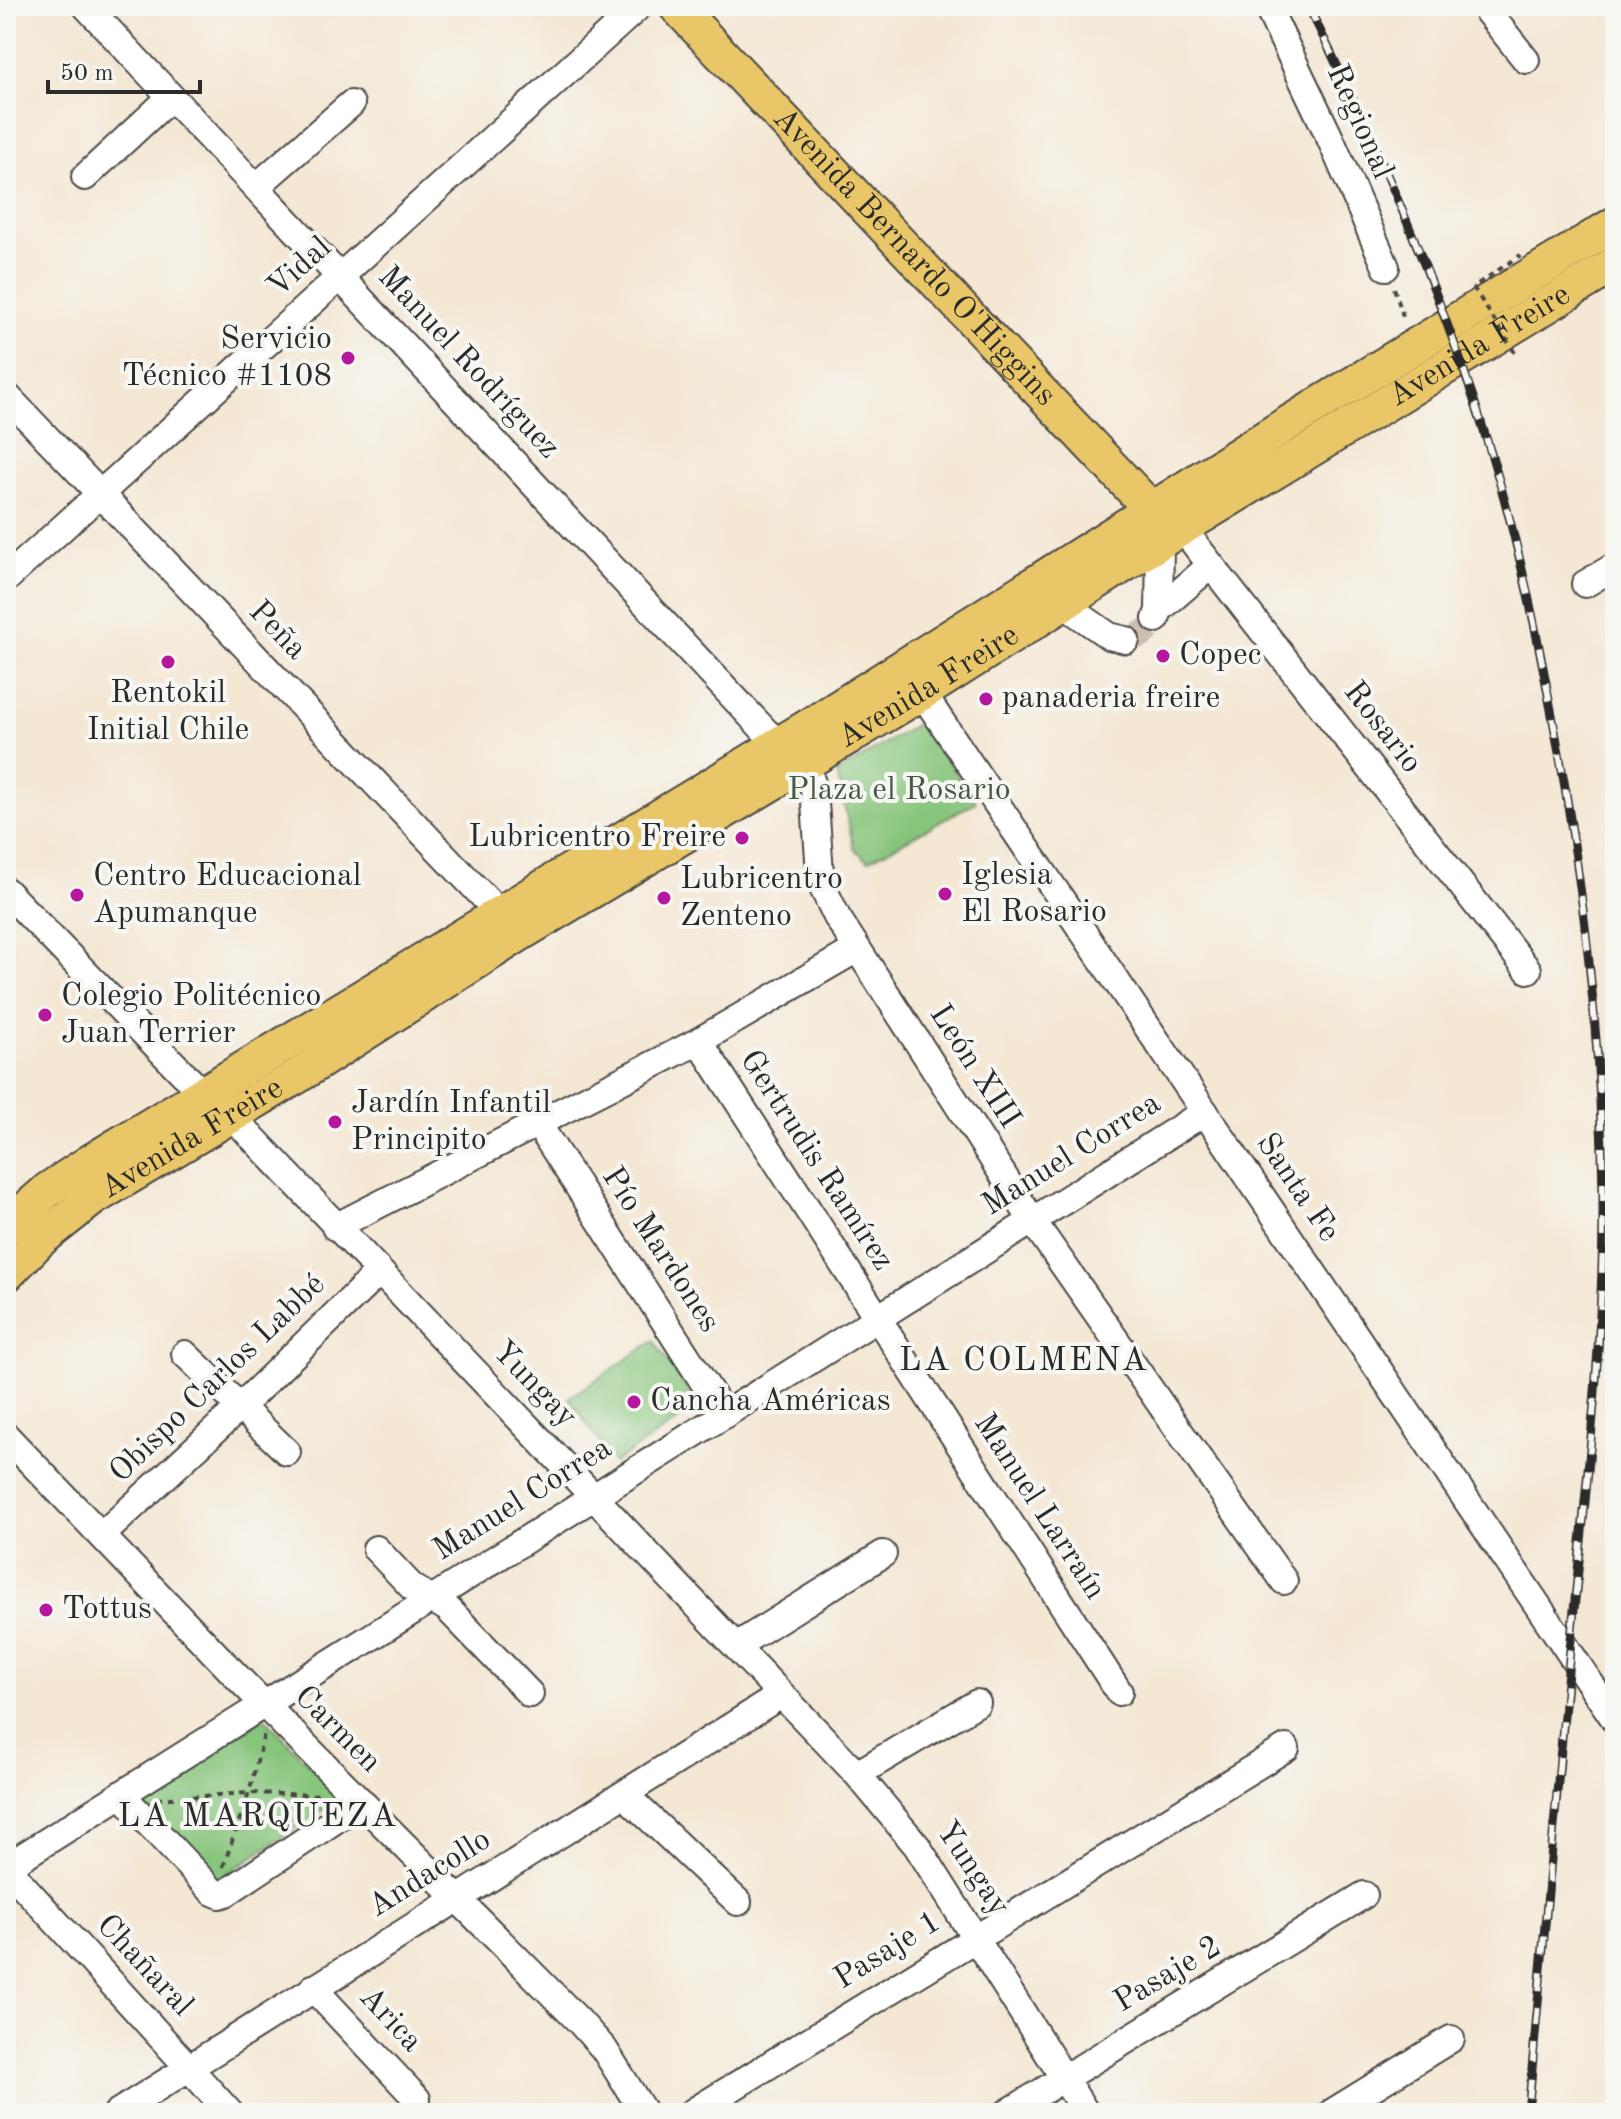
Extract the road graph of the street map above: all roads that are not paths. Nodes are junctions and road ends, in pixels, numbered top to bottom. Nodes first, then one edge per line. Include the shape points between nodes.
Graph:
1 (86, 6) edge
2 (639, 6) edge
3 (676, 6) edge
4 (1267, 6) edge
5 (1483, 6) edge
6 (1526, 60) dead end
7 (171, 97) junction
8 (351, 104) dead end
9 (85, 177) dead end
10 (256, 187) junction
11 (1615, 224) edge
12 (1615, 264) edge
13 (1386, 267) road end
14 (340, 277) junction
15 (6, 395) edge
16 (100, 494) junction
17 (1151, 509) junction
18 (1159, 543) junction
19 (1211, 565) junction
20 (1615, 566) edge
21 (6, 579) edge
22 (1585, 584) dead end
23 (1062, 603) junction
24 (1126, 640) dead end
25 (940, 643) junction
26 (922, 693) junction
27 (792, 753) junction
28 (6, 891) edge
29 (500, 914) junction
30 (857, 949) junction
31 (1528, 970) dead end
32 (699, 1041) junction
33 (203, 1094) junction
34 (1205, 1112) junction
35 (231, 1115) junction
36 (538, 1124) junction
37 (1032, 1220) junction
38 (6, 1227) edge
39 (335, 1227) junction
40 (379, 1272) junction
41 (6, 1275) edge
42 (877, 1318) junction
43 (185, 1354) dead end
44 (240, 1407) junction
45 (724, 1414) junction
46 (6, 1436) edge
47 (287, 1452) dead end
48 (594, 1496) junction
49 (102, 1535) junction
50 (376, 1549) dead end
51 (883, 1554) dead end
52 (1284, 1581) dead end
53 (429, 1599) junction
54 (736, 1646) junction
55 (1119, 1692) dead end
56 (530, 1694) dead end
57 (781, 1695) junction
58 (977, 1703) dead end
59 (1613, 1713) edge
60 (264, 1716) junction
61 (1286, 1748) dead end
62 (857, 1774) junction
63 (121, 1794) junction
64 (624, 1794) junction
65 (362, 1802) junction
66 (6, 1867) edge
67 (1364, 1895) dead end
68 (457, 1897) junction
69 (738, 1902) dead end
70 (976, 1937) junction
71 (313, 1988) junction
72 (1451, 2039) dead end
73 (190, 2067) junction
74 (1064, 2078) junction
75 (417, 2099) dead end
76 (117, 2113) edge
77 (230, 2113) edge
78 (644, 2113) edge
79 (691, 2113) edge
80 (1007, 2113) edge
81 (1086, 2113) edge
82 (1331, 2113) edge

1 - 7 street, Manuel Rodríguez
2 - 14 street, Vidal
3 - 17 main road, Avenida Bernardo O'Higgins
4 - 13 street, Regional
5 - 6 street
7 - 9 street
7 - 10 street, Manuel Rodríguez
8 - 10 street
10 - 14 street, Manuel Rodríguez
11 - 17 main road, Avenida Freire
12 - 18 main road, Avenida Freire
14 - 16 street, Vidal
14 - 27 street, Manuel Rodríguez
15 - 16 street, Peña
16 - 21 street, Vidal
16 - 29 street, Peña
17 - 18 main road via 1147,534
17 - 25 main road, Avenida Freire
18 - 19 street, Rosario
18 - 19 street via 1157,615
18 - 23 main road, Avenida Freire
19 - 31 street, Rosario
20 - 22 street
23 - 24 street via 1109,636
23 - 26 main road, Avenida Freire
25 - 26 main road
25 - 27 main road, Avenida Freire
26 - 27 main road, Avenida Freire
26 - 34 street, Santa Fe
27 - 29 main road, Avenida Freire
27 - 30 street, León XIII via 814,789 823,888
27 - 35 main road, Avenida Freire via 518,935
28 - 33 street, Yungay
29 - 33 main road, Avenida Freire
30 - 32 street
30 - 37 street, León XIII
32 - 36 street
32 - 42 street, Gertrudis Ramírez
33 - 35 street, Yungay
33 - 38 main road, Avenida Freire via 49,1189
34 - 37 street, Manuel Correa
34 - 59 street, Santa Fe
35 - 39 street, Yungay
35 - 41 main road, Avenida Freire via 79,1209
36 - 39 street
36 - 45 street, Pío Mardones
37 - 42 street, Manuel Correa
37 - 52 street, León XIII
39 - 40 street, Yungay
40 - 44 street, Obispo Carlos Labbé
40 - 48 street, Yungay
42 - 45 street, Manuel Correa
42 - 55 street, Manuel Larraín
43 - 44 street
44 - 47 street
44 - 49 street, Obispo Carlos Labbé
45 - 48 street, Manuel Correa
46 - 49 street, Carmen
48 - 53 street, Manuel Correa
48 - 54 street, Yungay
49 - 60 street, Carmen
50 - 53 street
51 - 54 street
53 - 56 street via 447,1608
53 - 60 street, Manuel Correa
54 - 57 street, Yungay
57 - 62 street, Yungay
57 - 64 street, Andacollo
58 - 62 street
60 - 63 street, Manuel Correa
60 - 65 street, Carmen
61 - 70 street, Pasaje 1
62 - 70 street, Yungay via 917,1846
63 - 65 street via 220,1895
63 - 66 street, Manuel Correa
64 - 68 street, Andacollo
64 - 69 street
65 - 68 street, Carmen
66 - 73 street, Chañaral
67 - 74 street, Pasaje 2
68 - 71 street, Andacollo
68 - 78 street, Carmen via 604,2049
70 - 74 street, Yungay
70 - 79 street, Pasaje 1
71 - 73 street, Andacollo
71 - 75 street, Arica
72 - 82 street
73 - 76 street, Andacollo
73 - 77 street, Chañaral
74 - 80 street, Pasaje 2
74 - 81 street, Yungay

